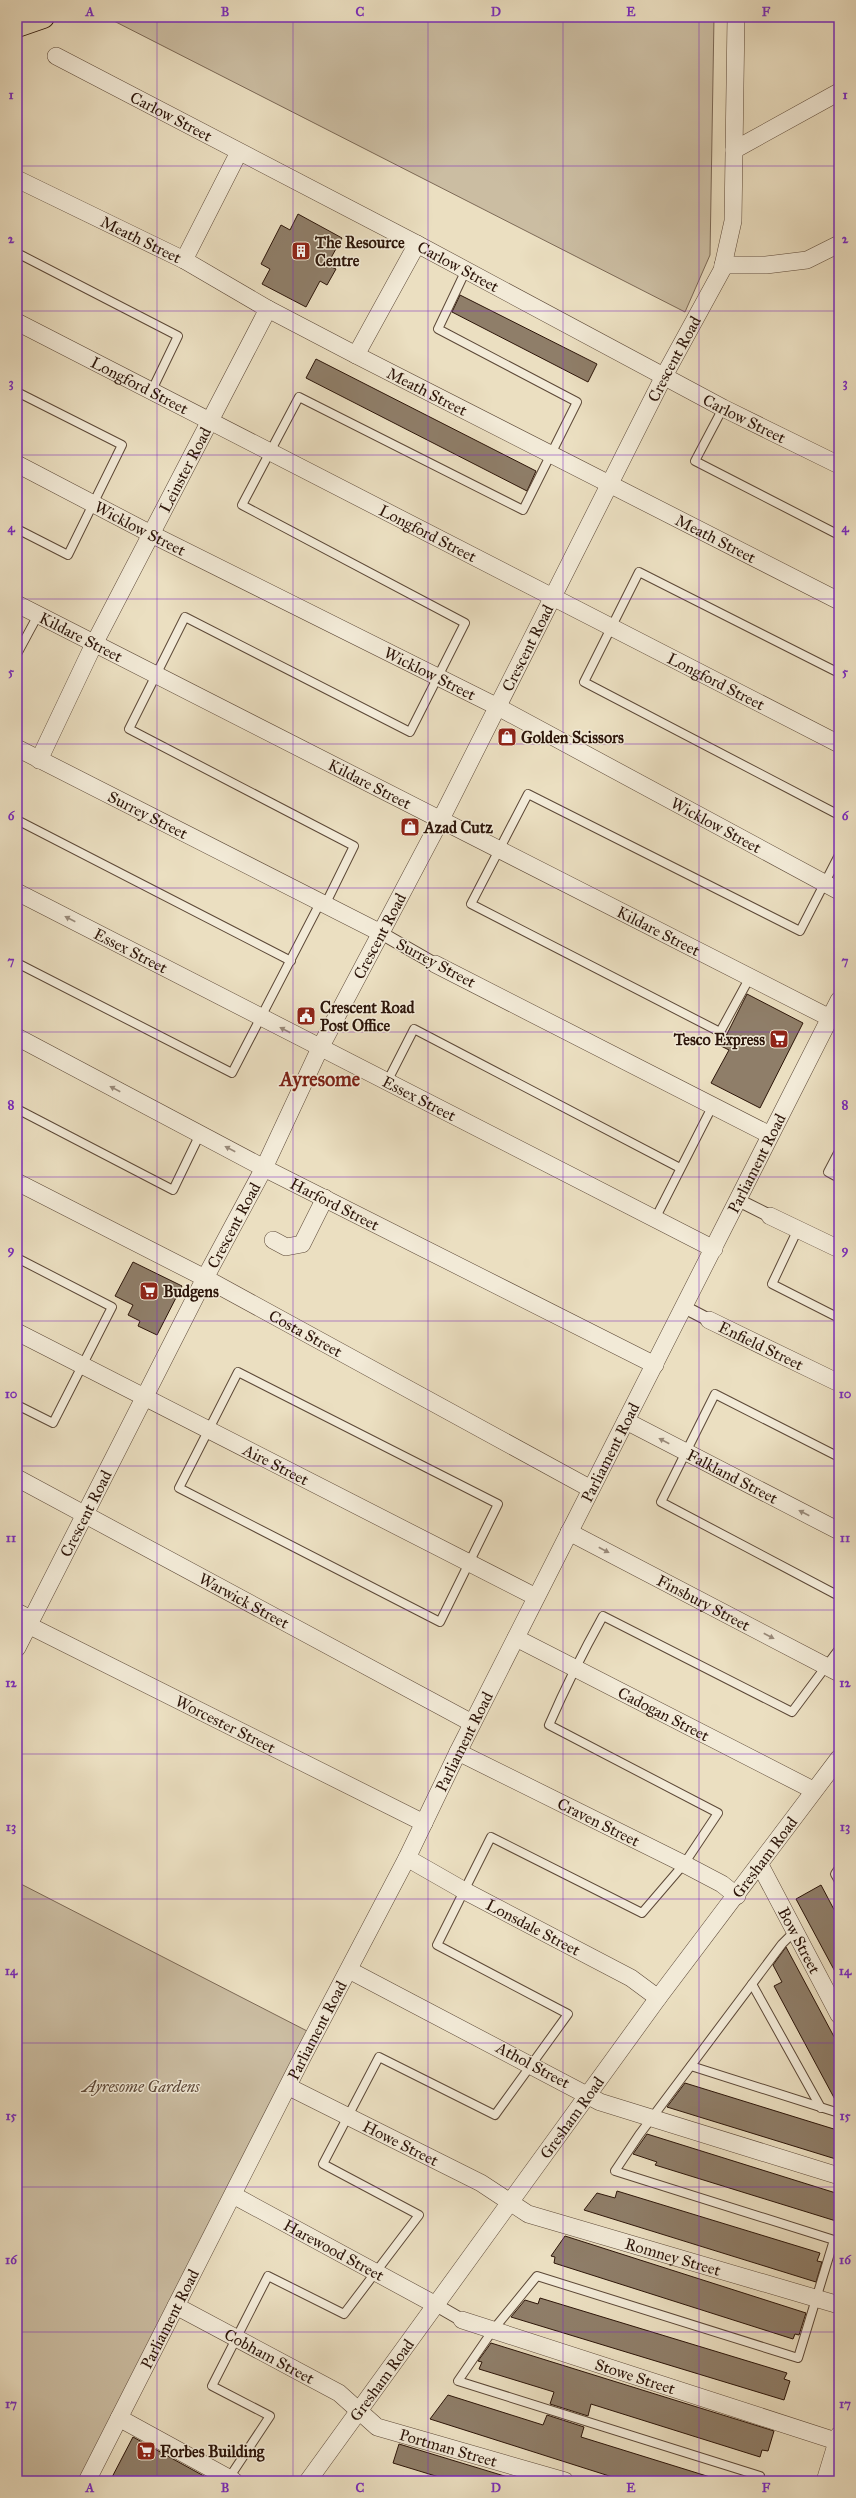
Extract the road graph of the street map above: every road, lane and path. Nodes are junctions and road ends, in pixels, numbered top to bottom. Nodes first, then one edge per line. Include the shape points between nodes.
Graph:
1 (43, 17) edge
2 (736, 17) edge
3 (17, 26) edge
4 (56, 56) dead end
5 (839, 92) edge
6 (734, 150) junction
7 (239, 152) junction
8 (17, 178) edge
9 (417, 244) junction
10 (839, 244) edge
11 (17, 253) edge
12 (184, 260) junction
13 (723, 265) junction
14 (466, 270) junction
15 (268, 308) junction
16 (17, 322) edge
17 (356, 355) junction
18 (664, 376) junction
19 (152, 390) junction
20 (17, 392) edge
21 (723, 408) junction
22 (209, 419) junction
23 (270, 451) junction
24 (551, 453) junction
25 (17, 464) edge
26 (839, 465) edge
27 (612, 483) junction
28 (94, 504) junction
29 (17, 529) edge
30 (151, 534) junction
31 (839, 535) edge
32 (552, 597) junction
33 (839, 601) edge
34 (17, 604) edge
35 (38, 615) junction
36 (611, 627) junction
37 (94, 644) junction
38 (17, 654) edge
39 (839, 673) edge
40 (156, 675) junction
41 (438, 677) junction
42 (498, 707) junction
43 (839, 744) edge
44 (17, 748) edge
45 (40, 760) junction
46 (839, 815) edge
47 (17, 820) edge
48 (441, 820) junction
49 (499, 850) junction
50 (839, 855) edge
51 (832, 887) edge
52 (17, 892) edge
53 (323, 904) junction
54 (381, 933) junction
55 (291, 962) junction
56 (17, 963) edge
57 (435, 964) joint
58 (750, 977) junction
59 (839, 1000) edge
60 (262, 1018) junction
61 (830, 1018) junction
62 (17, 1037) edge
63 (320, 1048) junction
64 (387, 1082) junction
65 (712, 1107) junction
66 (17, 1109) edge
67 (200, 1134) junction
68 (770, 1136) junction
69 (839, 1151) edge
70 (264, 1168) junction
71 (680, 1168) junction
72 (839, 1178) edge
73 (17, 1182) edge
74 (325, 1198) junction
75 (738, 1200) junction
76 (770, 1216) joint
77 (655, 1219) junction
78 (798, 1229) junction
79 (273, 1240) dead end
80 (714, 1249) junction
81 (839, 1249) edge
82 (17, 1258) edge
83 (205, 1278) junction
84 (684, 1307) junction
85 (839, 1318) edge
86 (709, 1320) joint
87 (17, 1332) edge
88 (655, 1365) junction
89 (83, 1366) junction
90 (839, 1383) edge
91 (146, 1398) junction
92 (17, 1405) edge
93 (626, 1421) junction
94 (208, 1430) junction
95 (685, 1451) junction
96 (839, 1457) edge
97 (17, 1478) edge
98 (591, 1489) junction
99 (86, 1513) junction
100 (839, 1531) edge
101 (569, 1532) junction
102 (469, 1562) junction
103 (536, 1596) junction
104 (839, 1596) edge
105 (26, 1618) edge
106 (516, 1638) junction
107 (17, 1648) edge
108 (839, 1649) edge
109 (576, 1670) junction
110 (833, 1670) edge
111 (472, 1723) junction
112 (458, 1752) junction
113 (839, 1758) edge
114 (813, 1790) junction
115 (424, 1823) junction
116 (407, 1858) junction
117 (684, 1864) junction
118 (760, 1866) junction
119 (839, 1868) edge
120 (839, 1881) edge
121 (463, 1890) junction
122 (737, 1896) junction
123 (794, 1931) junction
124 (350, 1970) junction
125 (752, 1984) junction
126 (658, 1998) junction
127 (839, 2015) edge
128 (532, 2064) junction
129 (691, 2066) junction
130 (289, 2087) junction
131 (587, 2096) junction
132 (821, 2108) junction
133 (839, 2113) edge
134 (347, 2116) junction
135 (652, 2119) junction
136 (839, 2176) edge
137 (233, 2195) junction
138 (510, 2203) junction
139 (376, 2272) junction
140 (816, 2298) junction
141 (436, 2305) junction
142 (839, 2305) edge
143 (176, 2306) junction
144 (462, 2320) joint
145 (493, 2330) junction
146 (236, 2338) junction
147 (358, 2411) junction
148 (119, 2418) junction
149 (838, 2439) edge
150 (232, 2480) edge
151 (87, 2481) edge
152 (308, 2481) edge
153 (565, 2481) edge
154 (759, 2481) edge
155 (825, 2481) edge

1 - 3 main road
2 - 6 street, Crescent Road
4 - 7 street, Carlow Street
5 - 6 street
6 - 13 street, Crescent Road via 732,221
7 - 9 street, Carlow Street
7 - 12 street
8 - 12 street, Meath Street
9 - 14 street, Carlow Street
9 - 17 street
10 - 13 street via 807,260 766,265
11 - 19 lane via 178,336
12 - 15 street, Meath Street
13 - 18 street, Crescent Road
14 - 18 street, Carlow Street
14 - 24 lane via 438,329 577,402
15 - 17 street, Meath Street
15 - 22 street, Leinster Road
16 - 19 street, Longford Street
17 - 24 street, Meath Street
18 - 21 street, Carlow Street
18 - 27 street, Crescent Road
19 - 22 street, Longford Street
20 - 28 lane via 122,446
21 - 26 street, Carlow Street
21 - 31 lane via 695,461
22 - 23 street, Longford Street
22 - 30 street, Leinster Road
23 - 24 lane via 299,397 523,510
23 - 32 street, Longford Street
23 - 41 lane via 242,505 465,623
24 - 27 street, Meath Street
25 - 28 street, Wicklow Street
27 - 32 street, Crescent Road
27 - 33 street, Meath Street
28 - 29 lane via 68,555
28 - 30 street, Wicklow Street
30 - 37 street, Leinster Road
30 - 41 street, Wicklow Street
32 - 36 street, Longford Street
32 - 42 street, Crescent Road
34 - 35 street, Kildare Street
35 - 37 street, Kildare Street
35 - 38 lane
36 - 39 lane via 639,572
36 - 43 street, Longford Street
36 - 46 lane via 584,682
37 - 40 street, Kildare Street
37 - 45 street, Leinster Road
40 - 41 lane via 185,617 410,732
40 - 48 street, Kildare Street
40 - 53 lane via 129,729 354,846
41 - 42 street, Wicklow Street
42 - 48 street, Crescent Road
42 - 51 street, Wicklow Street
44 - 45 street, Surrey Street
45 - 53 street, Surrey Street
47 - 55 lane
48 - 49 street, Kildare Street
48 - 54 street, Crescent Road
49 - 51 lane via 528,794 800,931
49 - 58 street, Kildare Street
49 - 58 lane via 471,904 712,1028 720,1032
50 - 51 lane
60 -> 52 street, Essex Street
53 - 54 street, Surrey Street
53 - 55 lane
54 - 57 street, Surrey Street
54 - 63 street, Crescent Road
55 - 60 lane
56 - 60 lane via 232,1073
57 - 65 street, Surrey Street
58 - 61 street, Kildare Street
59 - 61 street, Parliament Road
63 -> 60 street, Essex Street
61 - 68 street, Parliament Road
67 -> 62 street, Harford Street
63 - 64 street, Essex Street
63 - 70 street, Crescent Road
64 - 71 lane via 414,1029
64 - 77 street, Essex Street
65 - 68 street, Surrey Street
65 - 71 lane
66 - 67 lane via 173,1190
70 -> 67 street, Harford Street
68 - 75 street, Parliament Road
69 - 72 lane via 828,1172
70 - 74 street, Harford Street
70 - 83 street, Crescent Road
71 - 77 lane
73 - 83 street, Costa Street
74 - 79 street via 302,1244 286,1247
74 - 88 street, Harford Street
75 - 76 street
75 - 80 street, Parliament Road
76 - 78 street
77 - 80 street, Essex Street
78 - 81 street
78 - 85 lane via 772,1284
80 - 84 street, Parliament Road
82 - 89 lane via 112,1306
83 - 91 street, Crescent Road
83 - 98 street, Costa Street
84 - 86 street, Enfield Street
84 - 88 street, Parliament Road
86 - 90 street, Enfield Street
87 - 89 street, Aire Street
88 - 93 street, Parliament Road
89 - 91 street, Aire Street
89 - 92 lane via 53,1423
91 - 94 street, Aire Street
91 - 99 street, Crescent Road
95 -> 93 street, Falkland Street
93 - 98 street, Parliament Road
94 - 102 street, Aire Street
94 - 102 lane via 238,1372 498,1504
94 - 102 lane via 178,1488 440,1622
95 - 96 lane via 715,1394
100 -> 95 street, Falkland Street
95 - 104 lane via 661,1502
97 - 99 street, Warwick Street
98 - 101 street, Parliament Road
99 - 105 street, Crescent Road
99 - 111 street, Warwick Street
101 - 103 street, Parliament Road
101 -> 110 street, Finsbury Street
102 - 103 street, Aire Street
103 - 106 street, Parliament Road
105 - 107 street, Crescent Road
105 - 115 street, Worcester Street
106 - 109 street, Cadogan Street
106 - 111 street, Parliament Road
108 - 110 lane
109 - 110 lane via 603,1616 792,1712
109 - 114 street, Cadogan Street
109 - 117 lane via 548,1725 718,1813
111 - 112 street, Parliament Road
112 - 115 street, Parliament Road
112 - 117 street, Craven Street
113 - 114 street, Gresham Road
114 - 118 street, Gresham Road
115 - 116 street, Parliament Road
116 - 121 street, Lonsdale Street
116 - 124 street, Parliament Road
117 - 121 lane via 642,1913 491,1837
117 - 122 street, Craven Street via 722,1884
118 - 122 street, Gresham Road
118 - 123 street, Bow Street
119 - 120 lane via 835,1874
121 - 126 street, Lonsdale Street via 631,1978
121 - 128 lane via 436,1945 568,2014
122 - 126 street, Gresham Road
123 - 125 lane
123 - 127 street, Bow Street
124 - 128 street, Athol Street
124 - 130 street, Parliament Road
125 - 129 lane
125 - 132 lane
126 - 131 street, Gresham Road
128 - 131 street, Athol Street
128 - 134 lane via 495,2115 379,2057
129 - 132 lane
129 - 135 lane
130 - 134 street, Howe Street
130 - 137 street, Parliament Road
131 - 135 street, Athol Street
131 - 138 street, Gresham Road
132 - 133 lane
134 - 138 street, Howe Street via 481,2183
134 - 139 lane via 323,2164 419,2215
135 - 136 street, Athol Street
135 - 140 lane via 615,2171 834,2240
137 - 139 street, Harewood Street
137 - 143 street, Parliament Road
138 - 140 street, Romney Street via 528,2214
138 - 141 street, Gresham Road
139 - 141 street, Harewood Street
139 - 146 lane via 344,2314 268,2276
140 - 142 street, Romney Street
140 - 145 lane via 798,2358 537,2276
141 - 144 street, Stowe Street
141 - 147 street, Gresham Road
143 - 146 street, Cobham Street
143 - 148 street, Parliament Road
144 - 145 street, Stowe Street
145 - 149 street, Stowe Street
145 - 154 lane via 458,2380 760,2476
146 - 147 street, Cobham Street via 339,2393
146 - 150 lane via 212,2386 270,2416
147 - 152 street, Gresham Road
147 - 153 street, Portman Street via 377,2427
148 - 150 street
148 - 151 street, Parliament Road
149 - 155 street

